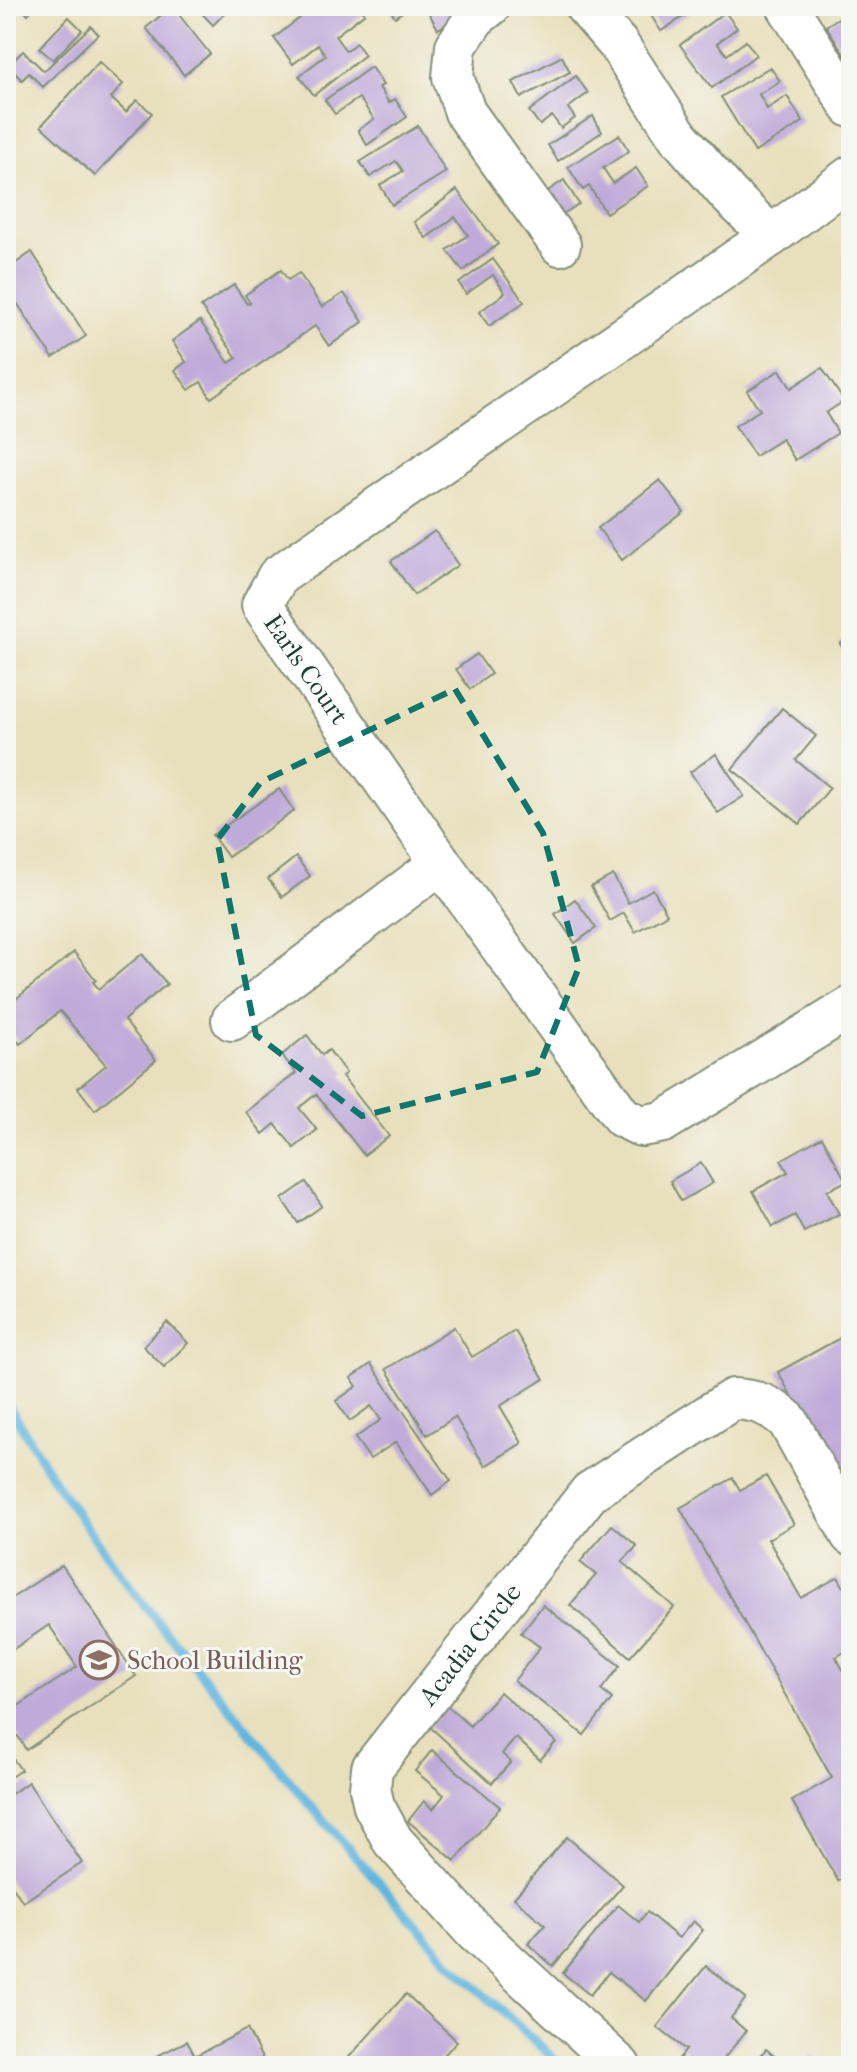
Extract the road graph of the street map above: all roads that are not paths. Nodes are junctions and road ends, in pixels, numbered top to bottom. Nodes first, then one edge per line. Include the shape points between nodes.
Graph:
1 (490, 6) edge
2 (585, 6) edge
3 (791, 7) edge
4 (851, 107) edge
5 (851, 176) edge
6 (771, 236) junction
7 (560, 245) dead end
8 (441, 863) junction
9 (851, 1007) edge
10 (232, 1020) dead end
11 (851, 1535) edge
12 (620, 2066) edge

1 - 7 street via 456,46 453,77 465,112
2 - 6 street via 618,44 678,136
3 - 4 street
5 - 6 street, Earls Court
6 - 8 street, Earls Court via 278,576 268,589 262,605
8 - 9 street, Earls Court via 622,1117 641,1126 663,1122
8 - 10 street
11 - 12 street, Acadia Circle via 788,1421 756,1400 733,1399 590,1492 372,1768 374,1806 393,1841 475,1932

